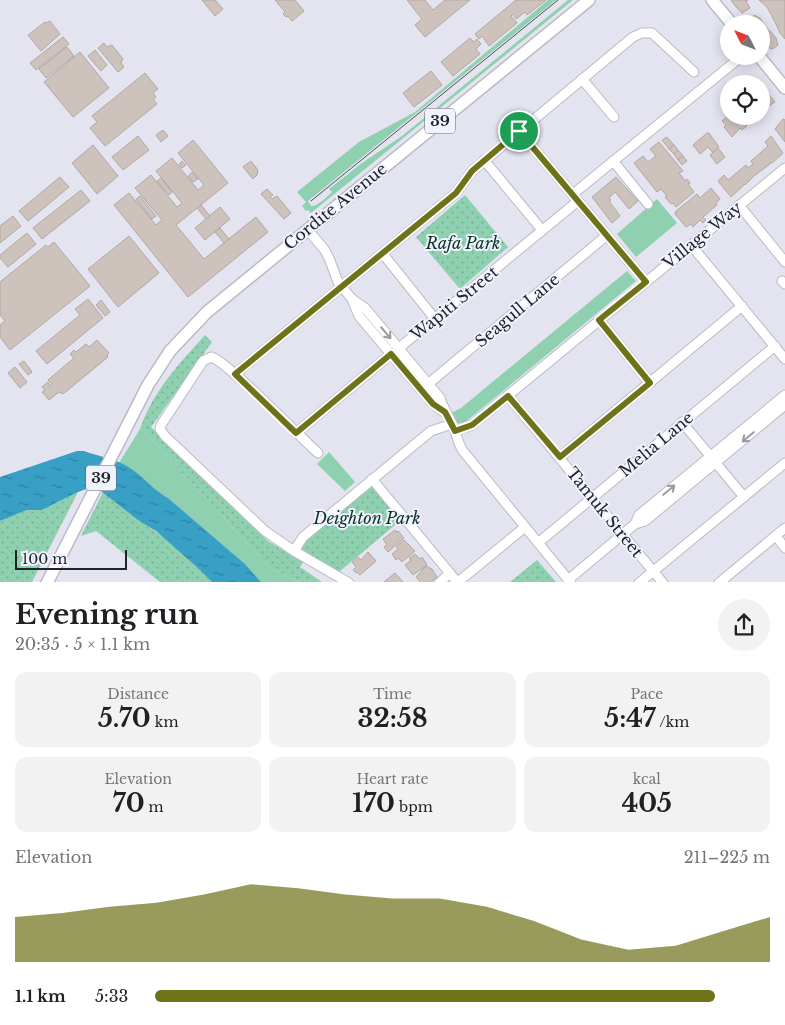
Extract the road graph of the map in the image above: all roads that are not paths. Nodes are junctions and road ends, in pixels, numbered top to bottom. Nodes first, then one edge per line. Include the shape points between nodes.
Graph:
1 (585, 0) edge
2 (589, 0) edge
3 (712, 0) edge
4 (724, 15) edge
5 (568, 16) junction
6 (731, 65) edge
7 (766, 65) edge
8 (694, 72) dead end
9 (582, 79) junction
10 (785, 88) edge
11 (614, 116) dead end
12 (519, 131) junction
13 (484, 160) junction
14 (613, 161) junction
15 (785, 168) edge
16 (578, 190) dead end
17 (578, 201) junction
18 (648, 204) dead end
19 (739, 205) junction
20 (307, 229) junction
21 (542, 230) junction
22 (606, 236) junction
23 (691, 245) junction
24 (383, 254) junction
25 (785, 262) edge
26 (646, 282) junction
27 (342, 288) junction
28 (352, 299) junction
29 (742, 306) junction
30 (435, 319) junction
31 (599, 320) junction
32 (774, 346) junction
33 (399, 348) junction
34 (391, 354) junction
35 (785, 359) edge
36 (235, 374) junction
37 (650, 383) junction
38 (428, 384) junction
39 (785, 395) edge
40 (508, 396) junction
41 (785, 405) edge
42 (445, 412) junction
43 (682, 422) junction
44 (453, 428) junction
45 (296, 433) junction
46 (318, 453) dead end
47 (560, 457) junction
48 (713, 460) junction
49 (785, 463) edge
50 (372, 480) junction
51 (592, 497) junction
52 (744, 497) junction
53 (525, 527) junction
54 (785, 528) edge
55 (623, 534) junction
56 (776, 536) junction
57 (538, 543) junction
58 (785, 548) edge
59 (294, 551) junction
60 (653, 571) junction
61 (450, 573) junction
62 (569, 581) edge
63 (47, 582) edge
64 (349, 582) edge
65 (438, 582) edge
66 (458, 582) edge
67 (639, 582) edge
68 (663, 582) edge
69 (719, 582) edge

1 - 5 main road, Cordite Avenue / 39
2 - 5 main road, Cordite Avenue / 39
3 - 4 main road
5 - 20 main road, Cordite Avenue / 39
6 - 14 street
7 - 10 main road
8 - 9 street via 652,33 642,33
9 - 11 street
9 - 12 street
12 - 13 street
12 - 17 street
13 - 21 street
13 - 24 street via 456,193
14 - 16 street
14 - 18 street
15 - 19 street, Village Way
17 - 21 street, Wapiti Street
17 - 22 street
19 - 23 street, Village Way
19 - 25 street
20 - 27 street via 327,254
20 - 63 main road, Cordite Avenue / 39 via 206,312 170,351 129,420
21 - 30 street, Wapiti Street
22 - 26 street
22 - 38 street, Seagull Lane
23 - 26 street, Village Way
23 - 29 street
24 - 27 street
24 - 30 street
26 - 31 street, Village Way
27 - 28 street
27 - 36 street
28 -> 33 street via 365,308
28 - 34 street via 359,316
29 - 32 street
29 - 37 street
30 - 33 street, Wapiti Street
31 - 37 street
31 - 40 street, Village Way
32 - 35 street
32 - 43 street, Melia Lane
33 - 38 street
34 - 42 street via 433,404
34 - 45 street
36 - 45 street
36 - 59 street via 217,358 205,359 160,429 265,532
37 - 47 street
38 - 42 street via 440,398
39 - 48 street
40 - 44 street, Village Way via 472,425
40 - 47 street, Tamuk Street
41 -> 48 street
42 - 44 street
43 - 48 street
43 - 51 street, Melia Lane
44 - 50 street, Village Way via 431,431
44 - 53 street via 463,451
45 - 46 street
47 - 51 street, Tamuk Street
48 - 52 street
48 - 55 street via 645,521 635,524
49 - 52 street
50 - 59 street, Village Way via 303,537
50 - 61 street
51 - 55 street, Tamuk Street
51 - 57 street, Melia Lane
52 - 60 street
53 - 57 street
53 - 66 street
54 - 56 street
55 - 60 street, Tamuk Street
55 - 62 street
56 - 58 street
56 - 69 street
57 - 62 street
59 - 64 street
60 - 67 street
60 - 68 street, Tamuk Street
61 - 65 street
61 - 66 street

